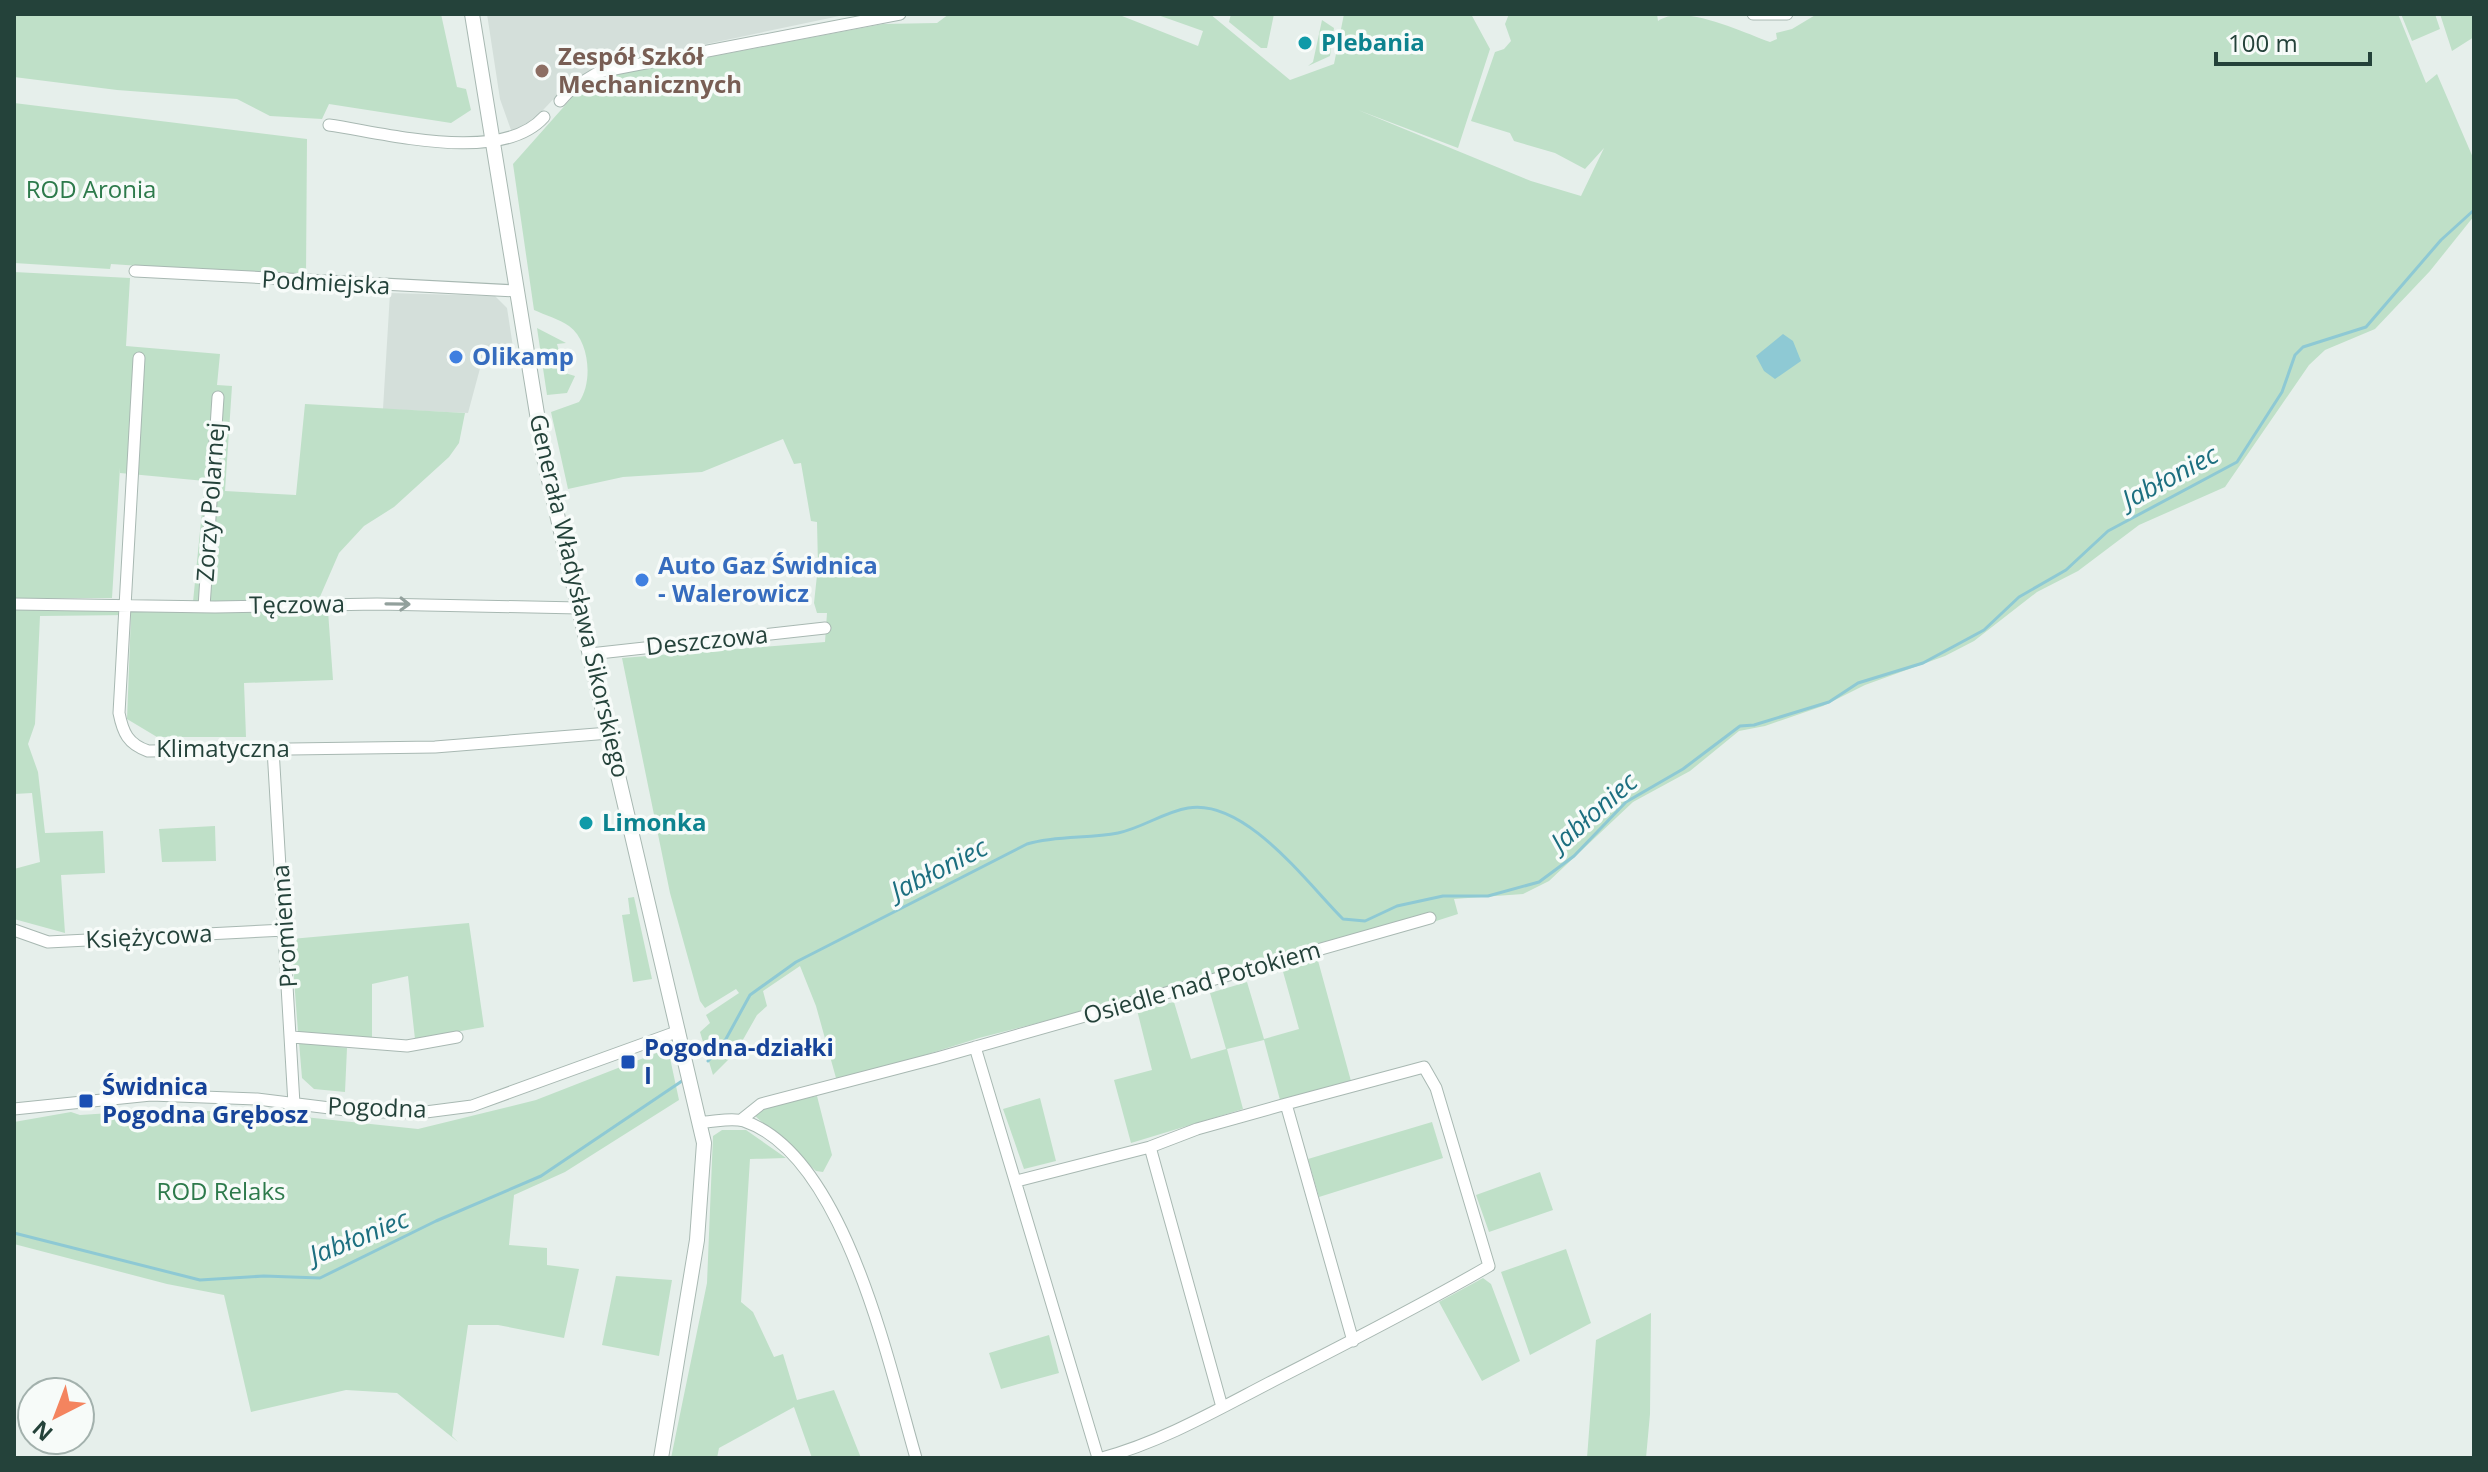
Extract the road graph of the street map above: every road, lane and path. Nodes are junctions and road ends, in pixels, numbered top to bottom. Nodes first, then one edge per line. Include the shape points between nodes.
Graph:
1 (472, 14) edge
2 (900, 14) edge
3 (1753, 14) edge
4 (1787, 14) edge
5 (560, 101) dead end
6 (544, 117) dead end
7 (329, 125) dead end
8 (493, 140) junction
9 (135, 271) dead end
10 (517, 291) junction
11 (139, 358) dead end
12 (218, 397) dead end
13 (124, 603) junction
14 (14, 604) edge
15 (204, 607) junction
16 (575, 608) junction
17 (825, 628) dead end
18 (590, 654) junction
19 (609, 733) junction
20 (273, 749) junction
21 (1430, 918) dead end
22 (14, 930) edge
23 (285, 930) junction
24 (679, 1031) junction
25 (292, 1037) junction
26 (457, 1037) dead end
27 (975, 1047) junction
28 (294, 1104) junction
29 (1286, 1104) junction
30 (14, 1109) edge
31 (741, 1120) junction
32 (702, 1122) junction
33 (1150, 1147) junction
34 (1017, 1181) junction
35 (1353, 1341) junction
36 (1222, 1407) junction
37 (661, 1458) edge
38 (916, 1458) edge
39 (1100, 1458) edge

1 - 8 street, Generała Władysława Sikorskiego
2 - 5 street via 599,72
3 - 4 street
6 - 8 street via 526,134
7 - 8 street via 457,144
8 - 10 street, Generała Władysława Sikorskiego
9 - 10 street, Podmiejska
10 - 16 street, Generała Władysława Sikorskiego
11 - 13 street, Klimatyczna
12 - 15 street, Zorzy Polarnej
13 - 14 street, Tęczowa
13 - 15 street, Tęczowa
13 - 20 street, Klimatyczna via 119,713 126,738 148,751
15 -> 16 street, Tęczowa
16 - 18 street, Generała Władysława Sikorskiego
17 - 18 street, Deszczowa
18 - 19 street, Generała Władysława Sikorskiego
19 - 20 street, Klimatyczna via 508,744
19 - 24 street, Generała Władysława Sikorskiego
20 - 23 street, Promienna
21 - 27 street, Osiedle nad Potokiem
22 - 23 street, Księżycowa via 48,942
23 - 25 street, Promienna
24 - 28 street, Pogodna via 472,1106 418,1113
24 - 32 street, Generała Władysława Sikorskiego
25 - 26 street via 407,1046
25 - 28 street, Promienna
27 - 31 street, Osiedle nad Potokiem via 761,1104
27 - 34 street
28 - 30 street, Pogodna via 151,1095
29 - 33 street
29 - 35 street
29 - 35 street via 1424,1067 1436,1088 1489,1266
31 - 32 street
31 - 38 street via 760,1128 799,1161 844,1231
32 - 37 street, Generała Władysława Sikorskiego via 704,1173 697,1240
33 - 34 street
33 - 36 street
34 - 39 street
35 - 36 street
36 - 39 street via 1139,1448

